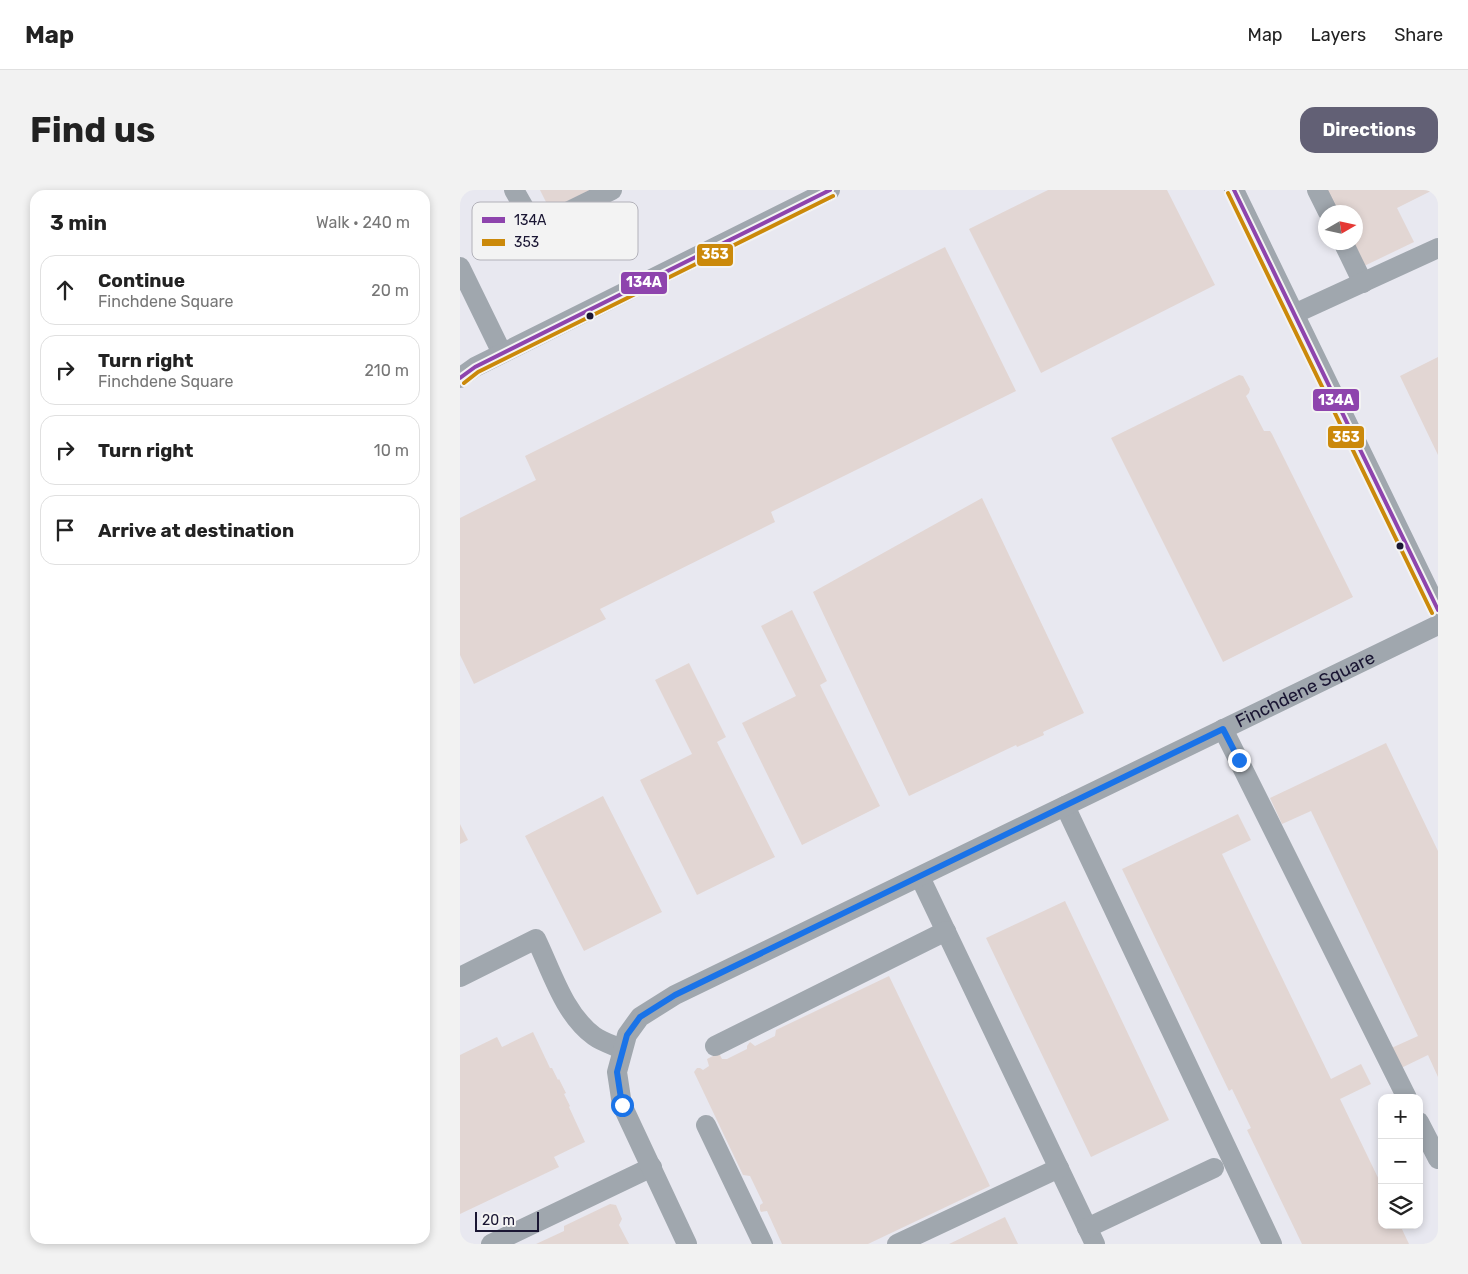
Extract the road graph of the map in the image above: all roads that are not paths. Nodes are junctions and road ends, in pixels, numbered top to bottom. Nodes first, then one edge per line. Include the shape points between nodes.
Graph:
1 (514, 190) edge
2 (612, 190) edge
3 (830, 190) edge
4 (1234, 190) edge
5 (1317, 190) edge
6 (521, 202) edge
7 (588, 202) edge
8 (1324, 205) edge
9 (1438, 248) edge
10 (1347, 250) edge
11 (460, 268) edge
12 (1363, 283) junction
13 (1294, 314) junction
14 (502, 353) junction
15 (460, 378) edge
16 (1438, 610) edge
17 (1438, 624) edge
18 (1223, 729) junction
19 (1065, 806) junction
20 (920, 877) junction
21 (946, 931) junction
22 (460, 978) edge
23 (715, 1046) dead end
24 (622, 1049) junction
25 (1405, 1094) edge
26 (706, 1125) dead end
27 (1423, 1130) edge
28 (1438, 1159) edge
29 (652, 1167) junction
30 (1059, 1168) junction
31 (1214, 1168) dead end
32 (1091, 1236) edge
33 (492, 1244) edge
34 (687, 1244) edge
35 (762, 1244) edge
36 (898, 1244) edge
37 (1272, 1244) edge

1 - 6 street
2 - 7 street
3 - 14 street
4 - 13 street
5 - 8 street
9 - 12 street
10 - 12 street
11 - 14 street
12 - 13 street
13 - 16 street
14 - 15 street
17 - 18 street, Finchdene Square
18 - 19 street, Finchdene Square
18 - 25 street
19 - 20 street, Finchdene Square
19 - 37 street
20 - 21 street
20 - 24 street, Finchdene Square via 675,995 640,1017 627,1035
21 - 23 street
21 - 30 street
22 - 24 street via 536,939 567,1004 581,1025 596,1037
24 - 29 street, Finchdene Square via 617,1072 622,1105
26 - 35 street
27 - 28 street
29 - 33 street
29 - 34 street, Finchdene Square
30 - 32 street
30 - 36 street
31 - 32 street

